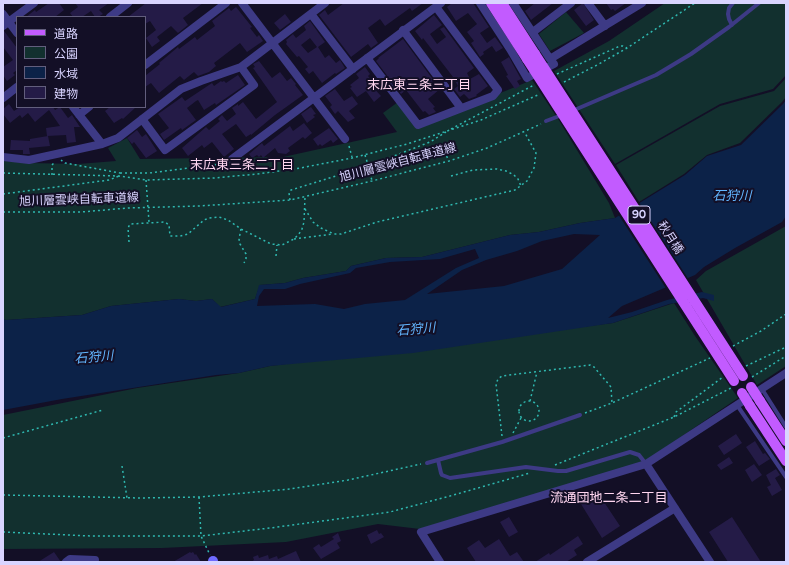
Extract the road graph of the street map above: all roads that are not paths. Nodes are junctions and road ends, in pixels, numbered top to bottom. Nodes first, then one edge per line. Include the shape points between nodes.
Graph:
1 (34, 3) edge
2 (128, 3) edge
3 (226, 3) edge
4 (242, 3) edge
5 (325, 3) edge
6 (480, 3) edge
7 (491, 3) edge
8 (502, 3) edge
9 (513, 3) edge
10 (571, 3) edge
11 (588, 3) edge
12 (642, 3) edge
13 (732, 3) edge
14 (759, 3) edge
15 (439, 5) edge
16 (3, 14) edge
17 (311, 14) junction
18 (16, 16) edge
19 (17, 16) edge
20 (111, 16) edge
21 (6, 24) edge
22 (732, 25) junction
23 (605, 26) junction
24 (403, 30) junction
25 (16, 32) edge
26 (533, 32) junction
27 (273, 42) junction
28 (531, 56) junction
29 (367, 58) junction
30 (550, 59) junction
31 (146, 64) edge
32 (241, 67) junction
33 (353, 69) junction
34 (16, 88) edge
35 (3, 98) edge
36 (314, 99) junction
37 (74, 108) edge
38 (88, 108) edge
39 (461, 108) junction
40 (79, 115) junction
41 (142, 119) junction
42 (546, 122) road end
43 (347, 142) road end
44 (102, 144) junction
45 (3, 157) edge
46 (232, 159) road end
47 (786, 374) edge
48 (742, 382) junction
49 (762, 389) junction
50 (737, 405) junction
51 (580, 415) road end
52 (786, 427) edge
53 (786, 442) edge
54 (438, 460) junction
55 (786, 461) edge
56 (427, 463) road end
57 (646, 464) junction
58 (786, 478) edge
59 (675, 508) junction
60 (66, 562) edge
61 (94, 562) edge
62 (440, 562) edge
63 (587, 562) edge
64 (710, 562) edge

1 - 19 street
2 - 20 street
3 - 31 street
4 - 27 street
5 - 17 street
6 - 30 street via 527,78 554,64
7 - 28 main road, 90
8 - 28 main road, 90
9 - 26 street
10 - 26 street
11 - 23 street
12 - 23 street
13 - 22 lane via 728,14
14 - 22 lane
15 - 24 street
15 - 39 street via 498,90 493,96
16 - 21 street
17 - 27 street
17 - 33 street
18 - 21 street
21 - 25 street
22 - 42 lane via 656,75
23 - 30 street
24 - 29 street
24 - 39 street
26 - 30 street
27 - 32 street
27 - 36 street
28 - 48 main road, 秋月橋 / 90, bridge
29 - 33 street
29 - 39 street via 418,125
32 - 41 street via 181,89
32 - 41 street via 254,85 165,150
33 - 36 street
34 - 35 street
36 - 43 street
36 - 46 street
37 - 40 street
38 - 40 street
40 - 44 street
41 - 44 street via 118,138
44 - 45 street via 29,160
47 - 49 street
48 - 53 main road, 90, bridge via 760,401
48 - 55 main road, 90, bridge via 742,393
49 - 50 street
49 - 52 lane
50 - 57 street
50 - 58 lane
51 - 54 lane via 509,440
54 - 56 lane
54 - 57 lane via 442,475 450,478 519,467 558,471 574,469 630,452 639,455
57 - 59 street
57 - 62 street via 421,532
59 - 63 street
59 - 64 street
60 - 61 street via 70,559 95,560

